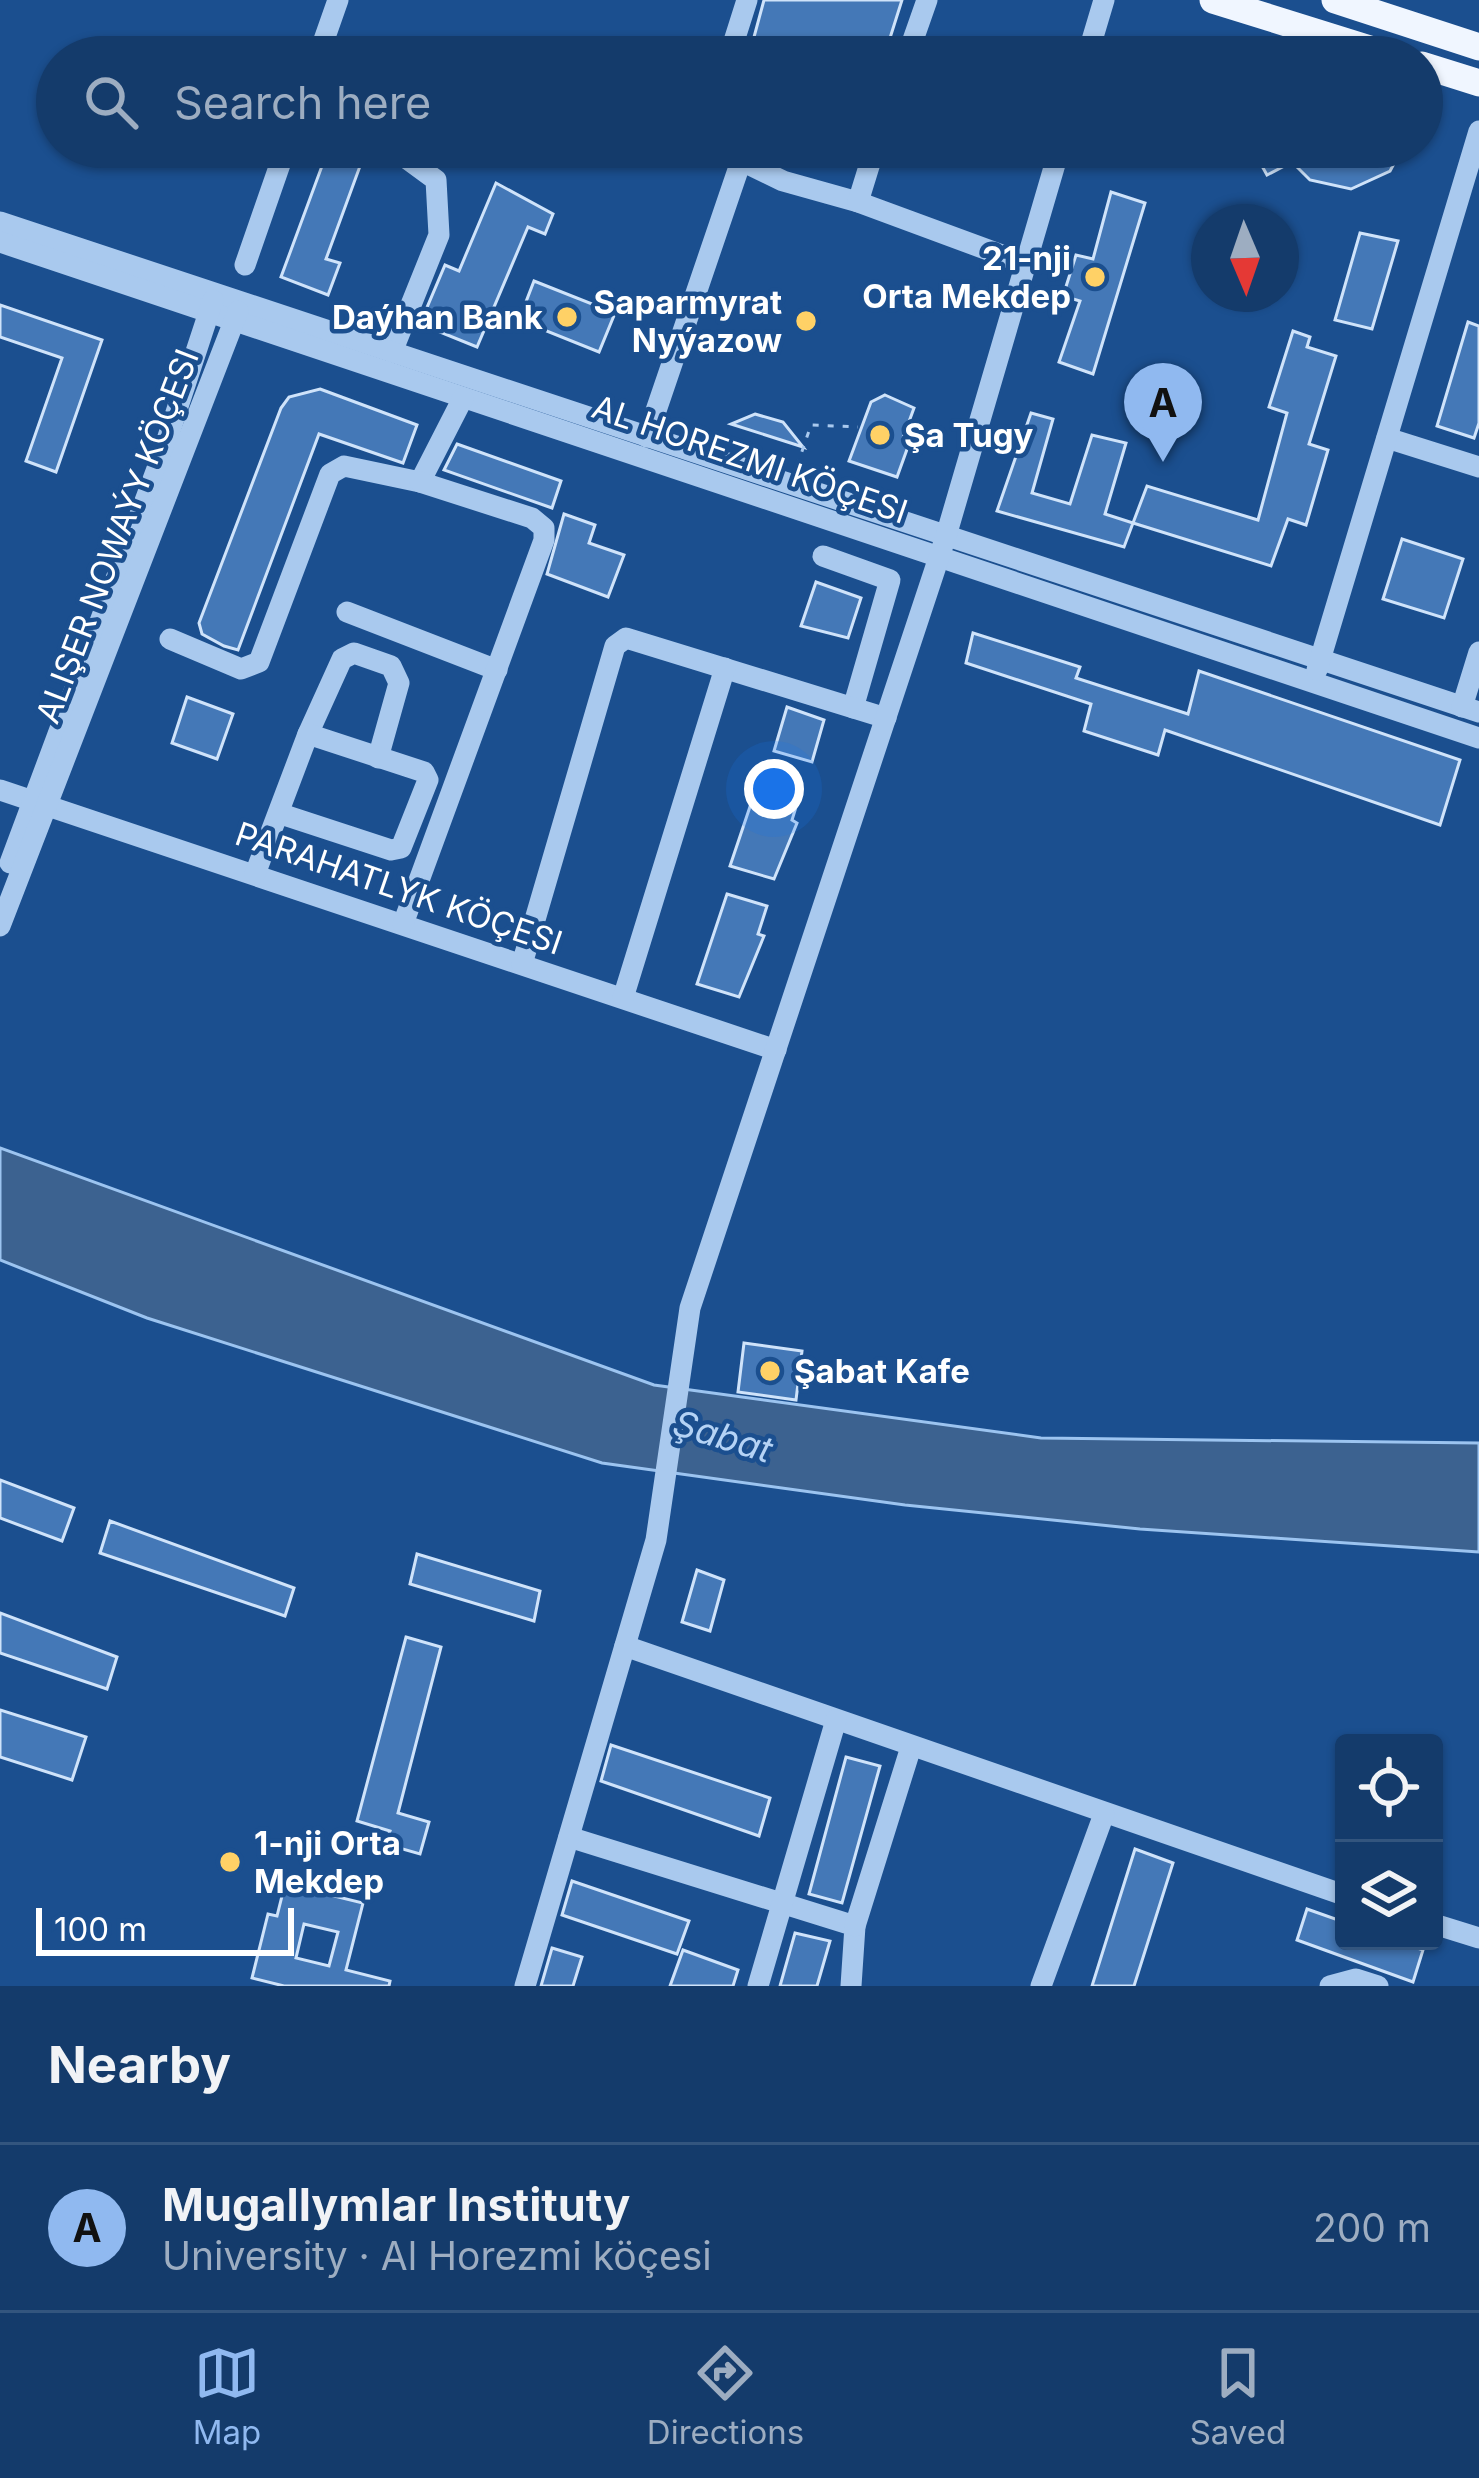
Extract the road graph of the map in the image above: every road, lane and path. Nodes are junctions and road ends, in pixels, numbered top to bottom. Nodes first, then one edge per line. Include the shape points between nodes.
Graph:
1 (338, 0) edge
2 (747, 0) edge
3 (927, 0) edge
4 (1103, 0) edge
5 (1213, 0) edge
6 (1335, 0) edge
7 (325, 36) edge
8 (736, 36) edge
9 (914, 36) edge
10 (1093, 36) edge
11 (1329, 36) edge
12 (1479, 46) edge
13 (1443, 72) edge
14 (1479, 83) edge
15 (1479, 130) edge
16 (279, 168) edge
17 (419, 168) edge
18 (739, 168) edge
19 (752, 168) edge
20 (869, 168) edge
21 (1054, 168) edge
22 (858, 202) junction
23 (0, 222) edge
24 (0, 242) edge
25 (1026, 264) junction
26 (244, 265) dead end
27 (213, 303) junction
28 (238, 312) junction
29 (392, 352) junction
30 (463, 398) junction
31 (858, 428) dead end
32 (647, 437) junction
33 (1387, 438) junction
34 (1479, 467) edge
35 (762, 474) junction
36 (420, 482) junction
37 (943, 547) junction
38 (823, 556) dead end
39 (347, 612) dead end
40 (170, 639) dead end
41 (1479, 652) edge
42 (1321, 658) junction
43 (725, 668) junction
44 (496, 670) junction
45 (1313, 682) junction
46 (853, 708) junction
47 (1471, 709) edge
48 (886, 718) junction
49 (308, 734) junction
50 (1479, 738) edge
51 (378, 758) junction
52 (0, 790) edge
53 (42, 802) junction
54 (278, 813) junction
55 (255, 874) junction
56 (0, 888) edge
57 (404, 924) junction
58 (0, 926) edge
59 (522, 964) junction
60 (623, 998) junction
61 (776, 1050) junction
62 (625, 1646) junction
63 (836, 1720) junction
64 (911, 1747) junction
65 (1104, 1814) junction
66 (568, 1837) junction
67 (1335, 1891) edge
68 (781, 1904) junction
69 (855, 1926) junction
70 (1443, 1927) edge
71 (1479, 1938) edge
72 (525, 1986) edge
73 (758, 1986) edge
74 (850, 1986) edge
75 (1041, 1986) edge
76 (1330, 1986) edge
77 (1378, 1986) edge

1 - 7 street
2 - 8 street
3 - 9 street
4 - 10 street
5 - 11 main road
6 - 12 main road
13 - 14 main road
15 - 33 street
16 - 26 street
17 - 29 street via 436,181 442,219
18 - 32 street
19 - 22 street
20 - 22 street
21 - 25 street
22 - 25 street
23 - 27 street, AL HOREZMI KÖÇESI
24 - 27 street, AL HOREZMI KÖÇESI
25 - 37 street
27 - 28 street, AL HOREZMI KÖÇESI
27 - 53 street, ALIŞER NOWAÝY KÖÇESI
28 - 29 street, AL HOREZMI KÖÇESI
28 - 30 street, AL HOREZMI KÖÇESI
28 - 53 street, ALIŞER NOWAÝY KÖÇESI
29 - 32 street, AL HOREZMI KÖÇESI
30 - 36 street
30 - 37 street, AL HOREZMI KÖÇESI
31 - 35 path via 811,425 798,466 766,457
32 - 35 street, AL HOREZMI KÖÇESI
33 - 34 street
33 - 42 street
35 - 37 street, AL HOREZMI KÖÇESI
36 - 40 street via 344,466 330,474 252,668
36 - 44 street via 544,528
37 - 42 street, AL HOREZMI KÖÇESI
37 - 45 street, AL HOREZMI KÖÇESI
37 - 48 street
38 - 46 street via 890,580
39 - 44 street
41 - 47 street
42 - 45 street
42 - 47 street, AL HOREZMI KÖÇESI
43 - 46 street
43 - 59 street via 626,638 614,646
43 - 60 street
44 - 57 street
45 - 50 street, AL HOREZMI KÖÇESI
46 - 48 street
48 - 61 street
49 - 51 street
49 - 51 street via 342,659 354,653 391,666 399,682
49 - 54 street
51 - 54 street via 428,780 401,848
52 - 53 street, PARAHATLYK KÖÇESI
53 - 55 street, PARAHATLYK KÖÇESI
53 - 56 street, ALIŞER NOWAÝY KÖÇESI
53 - 58 street, ALIŞER NOWAÝY KÖÇESI
54 - 55 street
55 - 57 street, PARAHATLYK KÖÇESI
57 - 59 street, PARAHATLYK KÖÇESI
59 - 60 street, PARAHATLYK KÖÇESI
60 - 61 street, PARAHATLYK KÖÇESI
61 - 62 street via 689,1308 656,1540
62 - 63 street
62 - 66 street
63 - 64 street
63 - 68 street
64 - 65 street
64 - 69 street
65 - 67 street
65 - 75 street
66 - 68 street
66 - 72 street
68 - 69 street
68 - 73 street
69 - 74 street
70 - 71 street
76 - 77 street via 1356,1979

